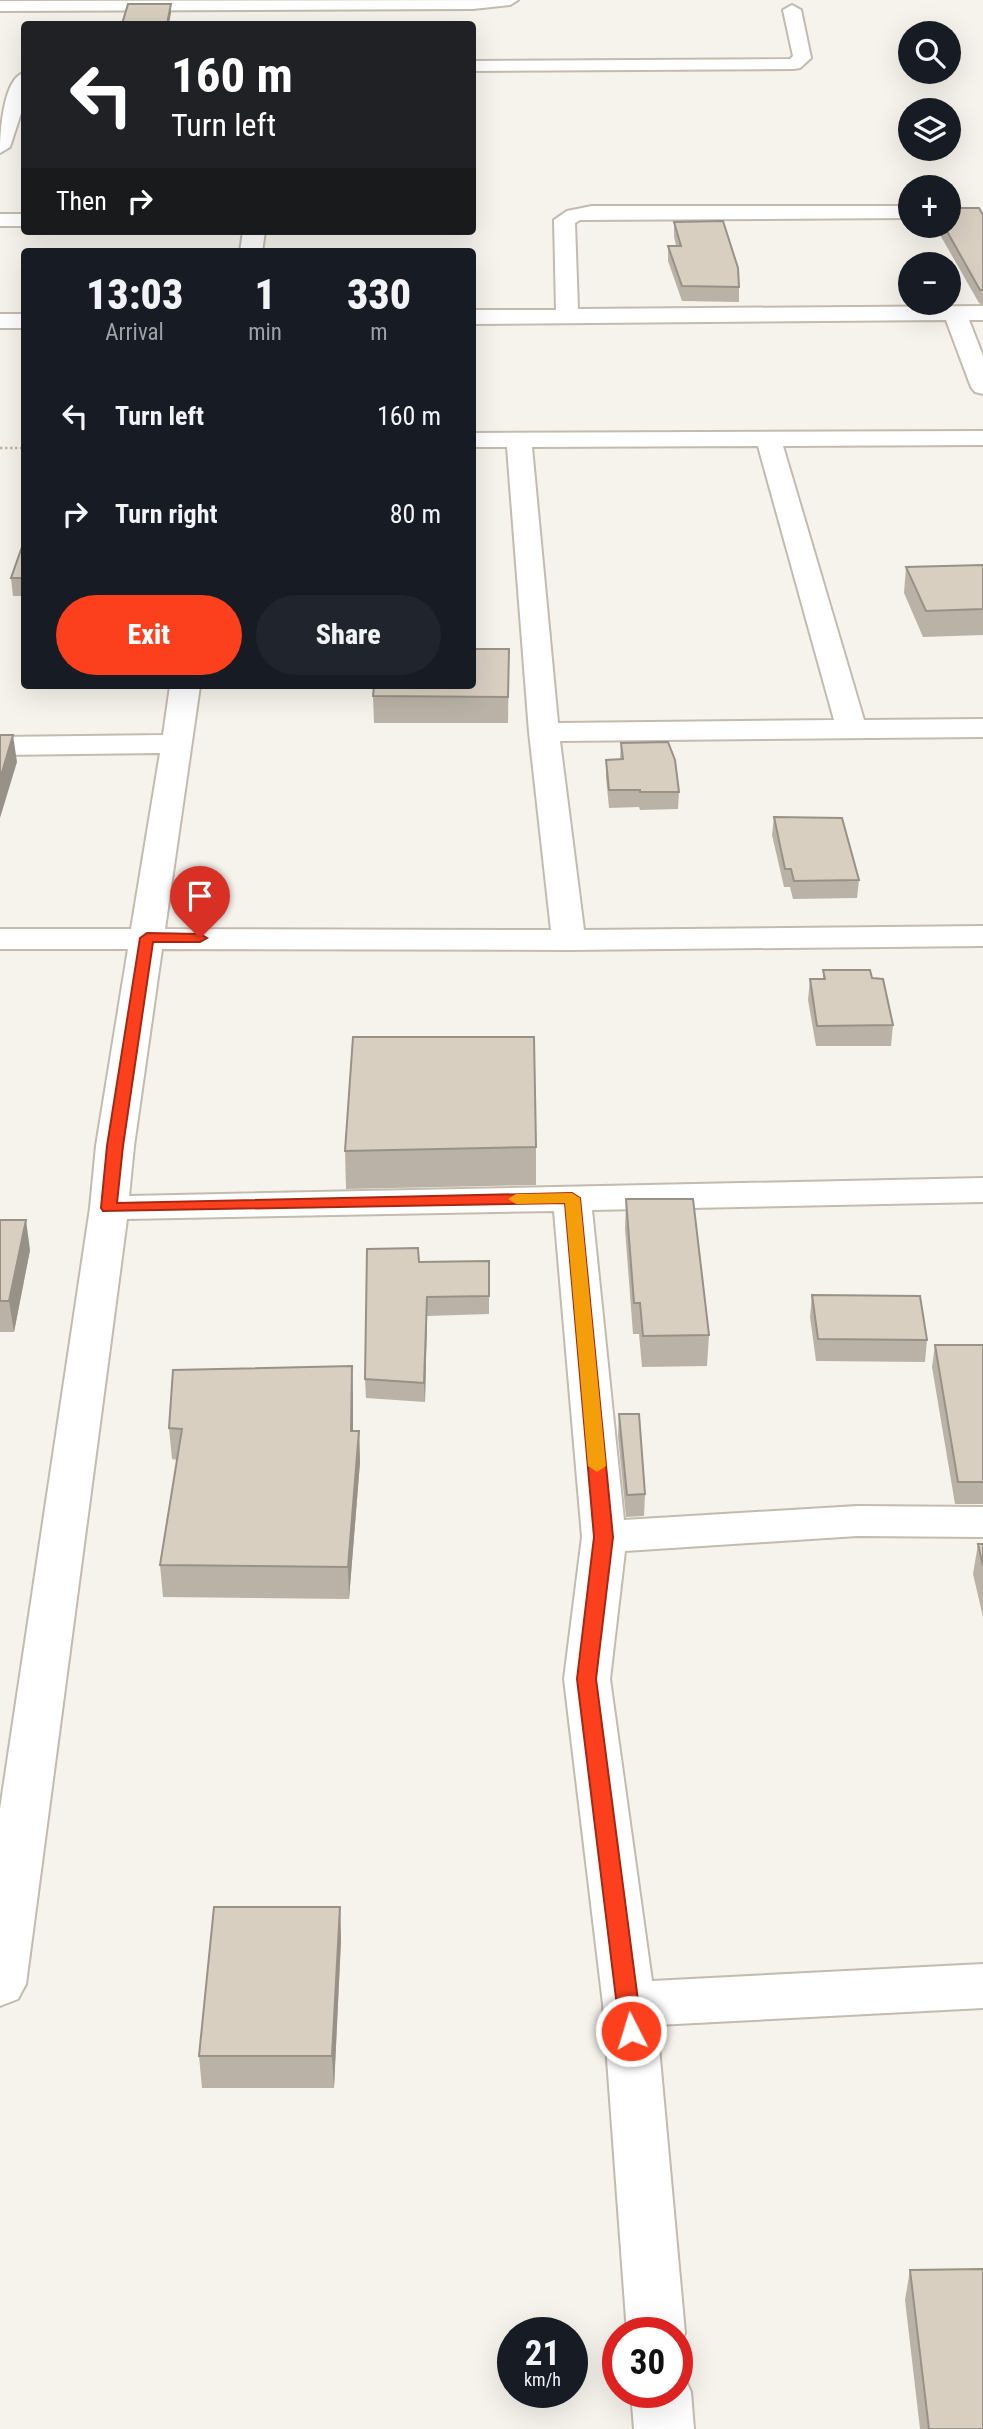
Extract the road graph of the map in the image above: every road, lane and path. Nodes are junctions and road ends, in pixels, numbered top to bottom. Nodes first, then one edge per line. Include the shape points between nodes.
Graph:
1 (510, 0) edge
2 (288, 3) edge
3 (0, 6) edge
4 (62, 6) junction
5 (792, 9) dead end
6 (54, 21) edge
7 (285, 21) edge
8 (476, 66) edge
9 (20, 71) edge
10 (0, 147) edge
11 (898, 212) edge
12 (0, 220) edge
13 (21, 220) edge
14 (898, 313) edge
15 (961, 313) edge
16 (983, 313) edge
17 (956, 315) edge
18 (567, 316) junction
19 (476, 317) edge
20 (0, 321) edge
21 (21, 321) edge
22 (983, 387) edge
23 (983, 438) edge
24 (768, 439) junction
25 (476, 440) edge
26 (519, 440) junction
27 (0, 448) edge
28 (21, 448) edge
29 (185, 689) edge
30 (983, 728) edge
31 (852, 731) junction
32 (544, 732) junction
33 (176, 744) junction
34 (0, 746) edge
35 (983, 936) edge
36 (147, 938) junction
37 (0, 939) edge
38 (569, 940) junction
39 (983, 1189) edge
40 (572, 1198) junction
41 (109, 1208) junction
42 (983, 1522) edge
43 (604, 1537) junction
44 (0, 1984) edge
45 (983, 1986) edge
46 (629, 2004) junction
47 (655, 2317) edge
48 (662, 2408) edge
49 (664, 2429) edge

1 - 2 street
2 - 4 street
2 - 7 street
3 - 4 street
4 - 6 street
5 - 8 street via 802,58 794,64
9 - 10 street
11 - 18 street via 574,215 564,220
12 - 13 street
14 - 18 street
15 - 16 street
17 - 22 street
18 - 19 street
20 - 21 street
23 - 24 street
24 - 26 street
24 - 31 street
25 - 26 street
26 - 32 street
27 - 28 path
29 - 33 street
30 - 31 street
31 - 32 street
32 - 38 street
33 - 34 street
33 - 36 street
35 - 38 street
36 - 37 street
36 - 38 street
36 - 41 street
39 - 40 street
40 - 41 street
40 - 43 street
41 - 44 street
42 - 43 street via 857,1521
43 - 46 street via 587,1679
45 - 46 street
46 - 47 street
48 - 49 street

